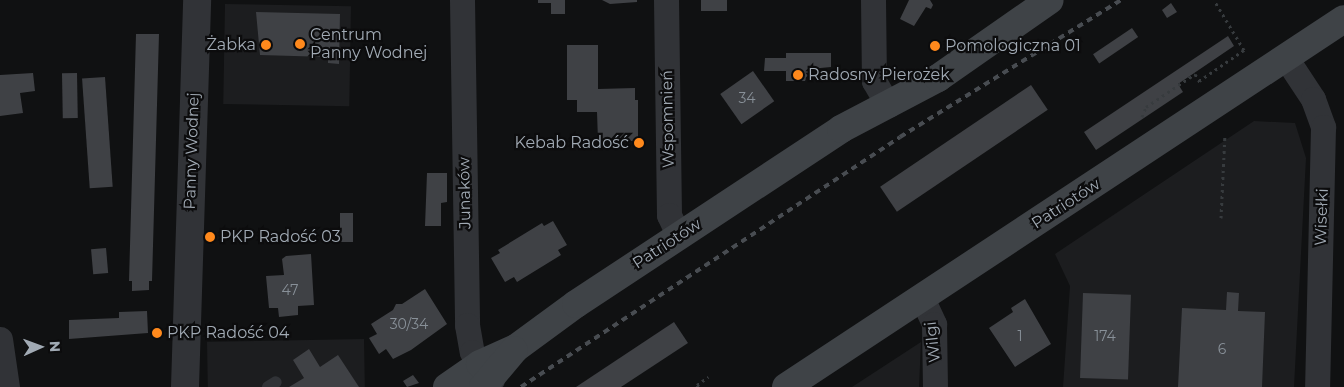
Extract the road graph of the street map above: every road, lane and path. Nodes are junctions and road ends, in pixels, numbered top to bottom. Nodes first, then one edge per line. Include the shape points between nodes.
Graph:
1 (197, 0) edge
2 (462, 0) edge
3 (666, 0) edge
4 (873, 0) edge
5 (1050, 0) edge
6 (1214, 0) edge
7 (1344, 19) edge
8 (1286, 58) junction
9 (1199, 80) junction
10 (1204, 88) dead end
11 (888, 105) junction
12 (1142, 117) dead end
13 (1225, 134) dead end
14 (1220, 218) dead end
15 (678, 236) junction
16 (922, 298) junction
17 (187, 302) junction
18 (0, 339) edge
19 (485, 377) edge
20 (708, 378) dead end
21 (7, 387) edge
22 (174, 387) edge
23 (185, 387) edge
24 (447, 387) edge
25 (698, 387) edge
26 (786, 387) edge
27 (935, 387) edge
28 (1317, 387) edge

1 - 17 street, Panny Wodnej
2 - 19 street, Junaków via 467,325 472,352
3 - 15 street, Wspomnień via 669,215
4 - 11 street via 874,81
5 - 11 main road, Patriotów via 938,78
6 - 9 path via 1244,50
7 - 8 main road, Patriotów
8 - 16 main road, Patriotów
8 - 28 street, Wisełki via 1313,99 1323,127
9 - 10 path
9 - 12 path via 1195,74 1146,107
11 - 15 main road, Patriotów via 841,129
13 - 14 path
15 - 19 main road, Patriotów via 516,348
16 - 26 main road, Patriotów
16 - 27 street, Wilgi via 934,324
17 - 22 street, Panny Wodnej
17 - 23 street, Panny Wodnej
18 - 21 street
19 - 24 main road, Patriotów
20 - 25 path via 696,385

